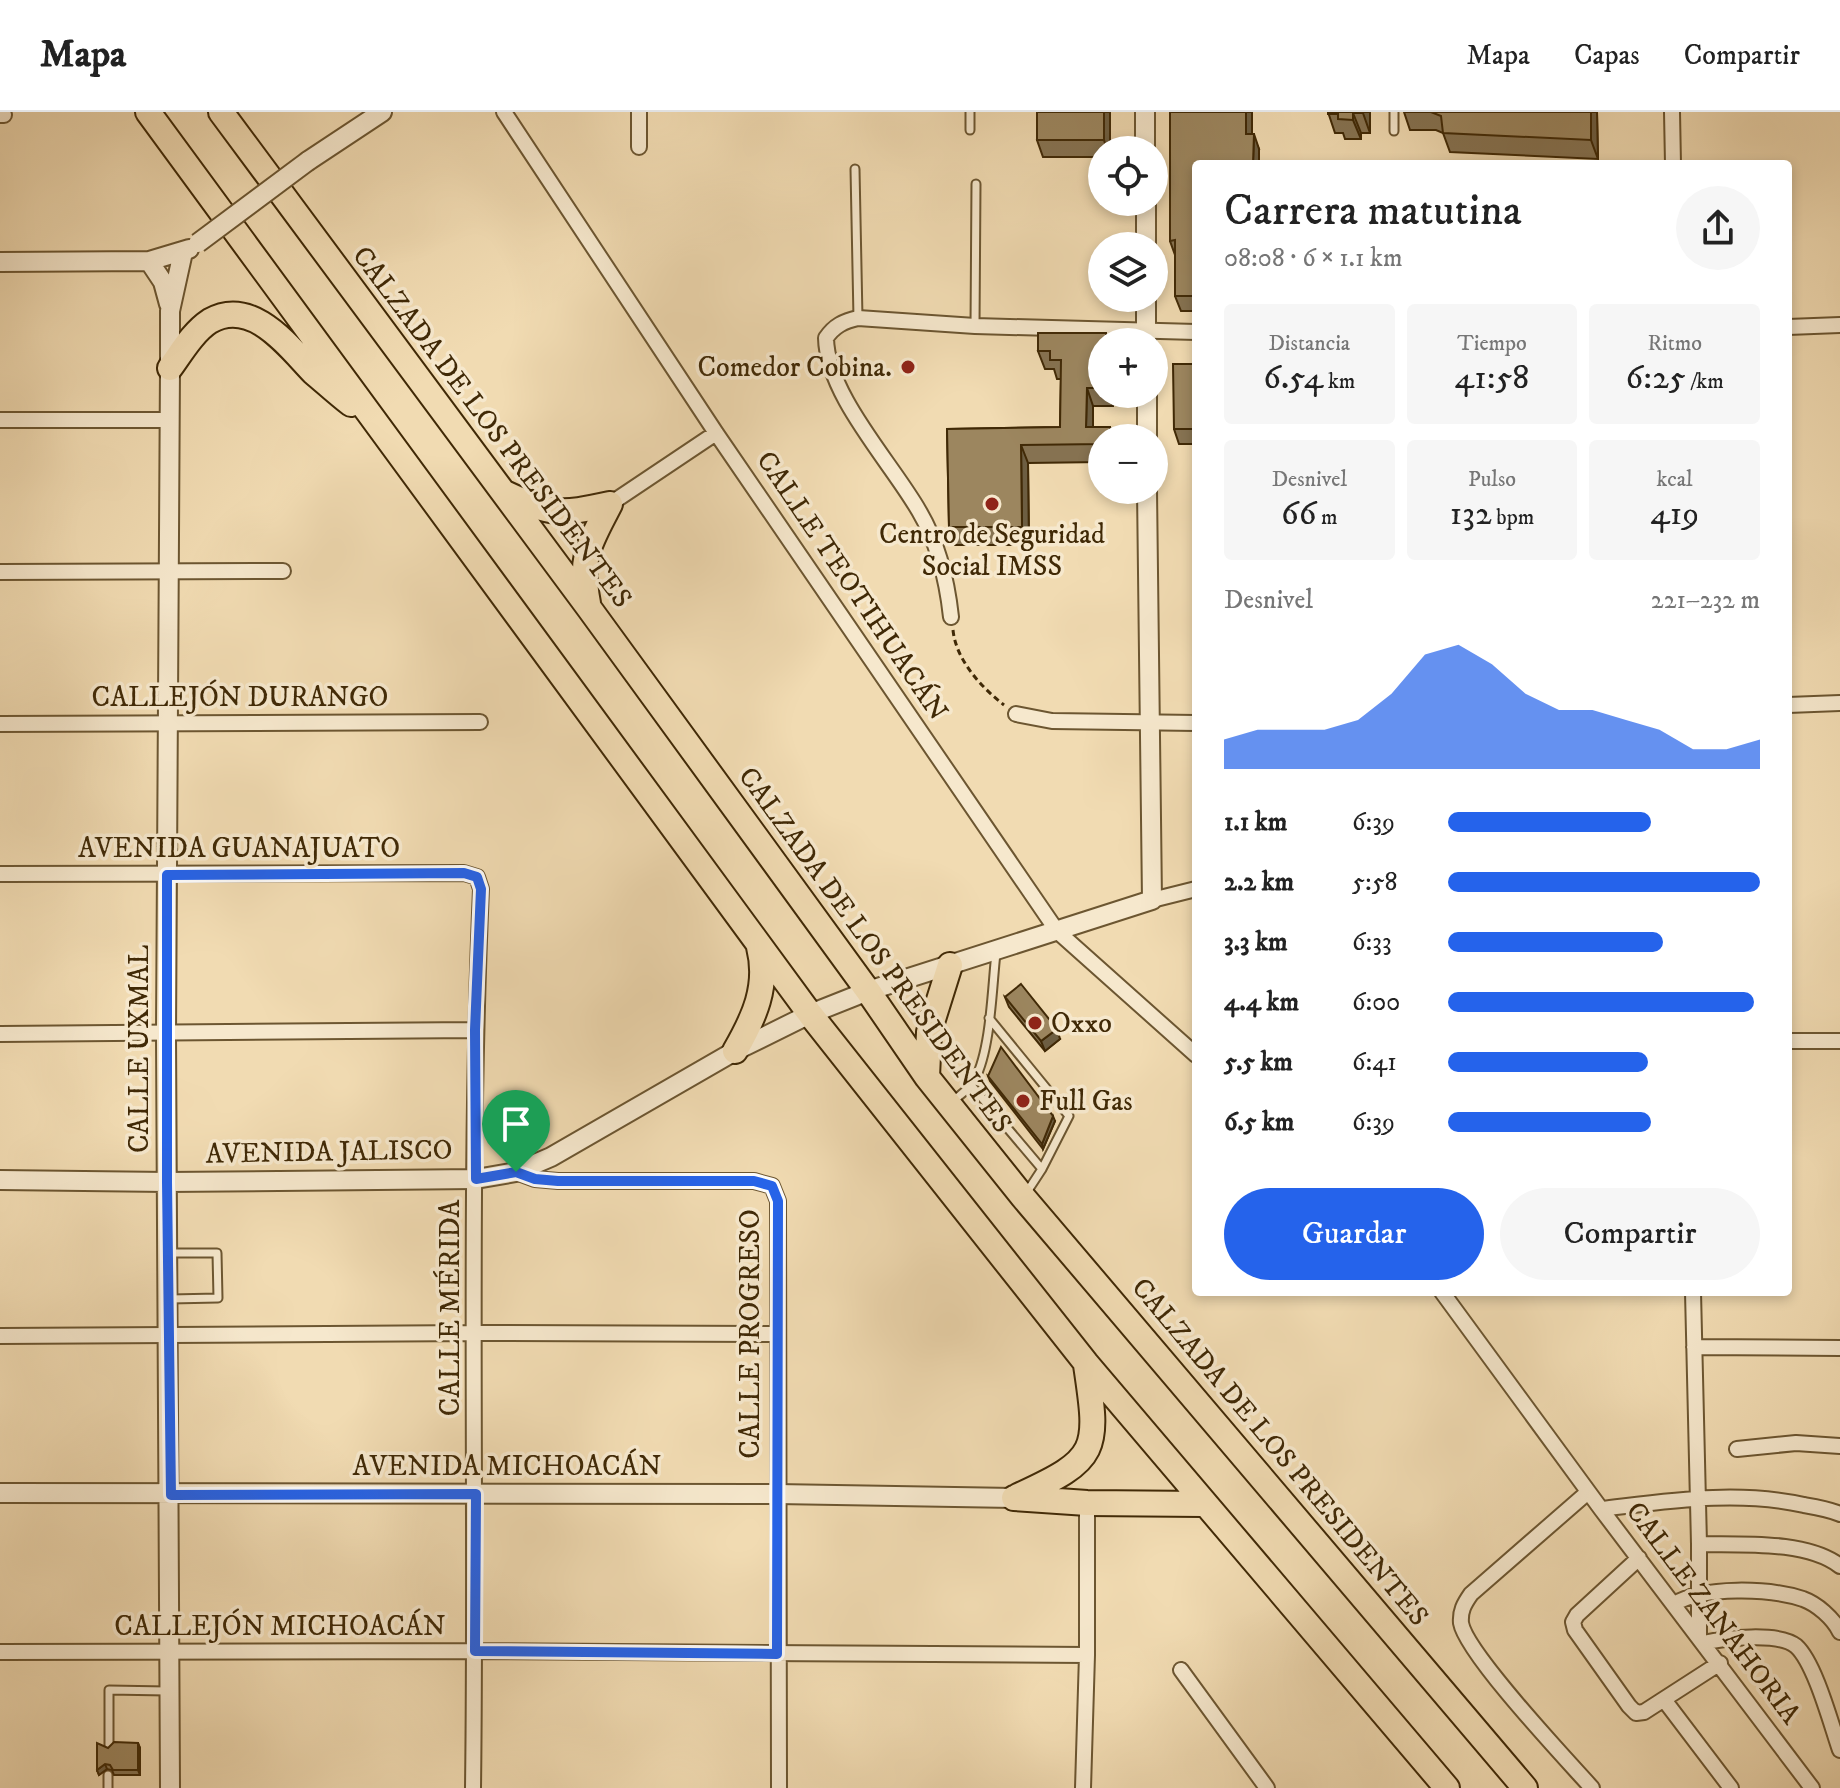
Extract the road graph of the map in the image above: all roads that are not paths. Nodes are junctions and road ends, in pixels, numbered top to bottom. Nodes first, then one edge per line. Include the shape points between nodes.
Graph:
1 (148, 112) edge
2 (382, 112) edge
3 (504, 112) edge
4 (639, 112) edge
5 (970, 112) edge
6 (1145, 112) edge
7 (1394, 112) edge
8 (1672, 112) edge
9 (227, 117) edge
10 (970, 130) dead end
11 (1394, 131) dead end
12 (1145, 136) edge
13 (639, 147) dead end
14 (1673, 160) edge
15 (855, 169) dead end
16 (976, 184) dead end
17 (191, 248) junction
18 (149, 261) junction
19 (0, 262) edge
20 (170, 311) junction
21 (852, 320) junction
22 (1840, 325) edge
23 (975, 326) junction
24 (1792, 327) edge
25 (1192, 332) edge
26 (1088, 333) edge
27 (1168, 335) edge
28 (170, 368) junction
29 (371, 418) junction
30 (0, 420) edge
31 (169, 420) junction
32 (716, 433) junction
33 (503, 493) junction
34 (610, 504) junction
35 (1147, 504) edge
36 (168, 571) junction
37 (283, 571) dead end
38 (0, 572) edge
39 (589, 608) junction
40 (951, 617) road end
41 (1840, 703) edge
42 (1792, 705) edge
43 (1016, 714) road end
44 (480, 722) dead end
45 (167, 723) junction
46 (1149, 723) junction
47 (1192, 723) edge
48 (0, 724) edge
49 (0, 874) edge
50 (167, 875) junction
51 (477, 877) joint
52 (1192, 890) edge
53 (1152, 900) junction
54 (1057, 931) junction
55 (758, 941) junction
56 (996, 950) junction
57 (950, 965) junction
58 (868, 991) junction
59 (810, 1014) junction
60 (989, 1018) junction
61 (475, 1030) junction
62 (0, 1034) edge
63 (166, 1034) junction
64 (1792, 1041) edge
65 (1840, 1041) edge
66 (735, 1051) junction
67 (1192, 1051) edge
68 (927, 1077) junction
69 (971, 1085) junction
70 (948, 1105) junction
71 (1042, 1169) junction
72 (516, 1172) junction
73 (476, 1179) junction
74 (0, 1180) edge
75 (167, 1182) junction
76 (1023, 1197) junction
77 (167, 1253) junction
78 (1445, 1296) edge
79 (1693, 1296) edge
80 (168, 1299) junction
81 (474, 1333) junction
82 (776, 1334) junction
83 (0, 1336) edge
84 (168, 1336) junction
85 (1694, 1347) junction
86 (1840, 1348) edge
87 (1086, 1363) junction
88 (1840, 1446) edge
89 (1737, 1449) dead end
90 (1588, 1492) junction
91 (0, 1493) edge
92 (476, 1494) junction
93 (777, 1494) junction
94 (171, 1495) junction
95 (1014, 1498) junction
96 (1697, 1498) junction
97 (1087, 1503) junction
98 (1203, 1504) junction
99 (1601, 1509) junction
100 (1840, 1514) edge
101 (1699, 1544) junction
102 (1639, 1558) junction
103 (1840, 1566) edge
104 (1700, 1592) junction
105 (1674, 1604) junction
106 (1840, 1632) edge
107 (1701, 1640) junction
108 (475, 1651) junction
109 (0, 1652) edge
110 (169, 1653) junction
111 (777, 1654) junction
112 (1087, 1655) junction
113 (1720, 1663) junction
114 (1181, 1670) dead end
115 (170, 1691) junction
116 (1665, 1701) junction
117 (109, 1747) edge
118 (1840, 1750) edge
119 (108, 1775) dead end
120 (108, 1788) edge
121 (170, 1788) edge
122 (473, 1788) edge
123 (779, 1788) edge
124 (1083, 1788) edge
125 (1267, 1788) edge
126 (1447, 1788) edge
127 (1525, 1788) edge
128 (1592, 1788) edge
129 (1731, 1788) edge
130 (1812, 1788) edge

1 - 29 highway
2 - 17 street, bridge
3 - 32 street, CALLE TEOTIHUACÁN
4 - 13 street
5 - 10 lane
6 - 12 street
7 - 11 lane
8 - 14 street
9 - 33 highway, CALZADA DE LOS PRESIDENTES
15 - 21 lane
16 - 23 lane
17 - 18 street
17 - 20 street, CALLE UXMAL
18 - 19 street
18 - 20 street, CALLE UXMAL via 163,282
20 - 28 street, CALLE UXMAL
21 - 23 street
21 - 40 street via 826,338 831,369 920,513 948,584
22 - 24 street
23 - 26 street
25 - 27 street
28 - 29 highway via 209,322 225,315 243,316 267,326 334,391
28 - 31 street, CALLE UXMAL
29 - 55 highway
30 - 31 street
31 - 36 street, CALLE UXMAL
32 - 34 street
32 - 54 street, CALLE TEOTIHUACÁN
33 - 34 highway via 553,512
33 - 39 highway, CALZADA DE LOS PRESIDENTES
34 - 39 highway via 587,549 583,576
35 - 46 street
36 - 37 street
36 - 38 street
36 - 45 street, CALLE UXMAL
39 - 58 highway, CALZADA DE LOS PRESIDENTES
41 - 42 street
43 - 46 street via 1042,720
44 - 45 street, CALLEJÓN DURANGO
45 - 48 street, CALLEJÓN DURANGO
45 - 50 street, CALLE UXMAL
46 - 47 street
46 - 53 street
49 - 50 street, AVENIDA GUANAJUATO
50 - 51 street, AVENIDA GUANAJUATO
50 - 63 street, CALLE UXMAL
51 - 61 street, CALLE MÉRIDA via 481,889
52 - 53 street
53 - 54 street, AVENIDA JALISCO
54 - 56 street, AVENIDA JALISCO
54 - 67 street, CALLE TEOTIHUACÁN
55 - 59 highway
55 - 66 highway via 760,998
56 - 57 street, AVENIDA JALISCO
56 - 60 lane
57 - 58 street, AVENIDA JALISCO
57 - 68 highway via 929,1032
58 - 59 street, AVENIDA JALISCO
58 - 68 highway, CALZADA DE LOS PRESIDENTES
59 - 66 street, AVENIDA JALISCO
59 - 87 highway
60 - 69 lane
60 - 71 lane via 1068,1111 1068,1121
61 - 63 street
61 - 73 street, CALLE MÉRIDA
62 - 63 street
63 - 75 street, CALLE UXMAL
64 - 65 street
66 - 72 street, AVENIDA JALISCO
68 - 70 highway, CALZADA DE LOS PRESIDENTES
69 - 70 lane
69 - 71 lane
70 - 76 highway, CALZADA DE LOS PRESIDENTES
71 - 76 lane
72 - 73 street, AVENIDA JALISCO
72 - 82 street, CALLE PROGRESO via 558,1181 754,1181 772,1186 778,1201
73 - 75 street, AVENIDA JALISCO
73 - 81 street, CALLE MÉRIDA
74 - 75 street, AVENIDA JALISCO
75 - 77 street, CALLE UXMAL
76 - 127 highway, CALZADA DE LOS PRESIDENTES
77 - 80 street, CALLE UXMAL
77 - 80 lane via 217,1253 218,1298
78 - 90 street
79 - 85 street
80 - 84 street, CALLE UXMAL
81 - 82 street
81 - 84 street
81 - 92 street, CALLE MÉRIDA
82 - 93 street, CALLE PROGRESO
83 - 84 street
84 - 94 street, CALLE UXMAL
85 - 86 street
85 - 96 street
87 - 95 highway via 1093,1433 1086,1452 1073,1468
87 - 98 highway
88 - 89 street via 1796,1443
90 - 99 street
90 - 128 street via 1471,1594 1461,1608 1461,1622 1494,1674
91 - 94 street, AVENIDA MICHOACÁN
92 - 93 street, AVENIDA MICHOACÁN
92 - 94 street, AVENIDA MICHOACÁN
92 - 108 street, CALLE MÉRIDA
93 - 95 street, AVENIDA MICHOACÁN
93 - 111 street, CALLE PROGRESO
94 - 110 street, CALLE UXMAL
95 - 97 highway
96 - 99 street
96 - 100 street via 1789,1501
96 - 101 street
97 - 98 highway
97 - 112 street
98 - 126 highway
99 - 102 street, CALLE ZANAHORIA
101 - 103 street via 1813,1551
101 - 104 street
102 - 105 street, CALLE ZANAHORIA
102 - 116 street via 1573,1624 1629,1706 1640,1713
104 - 105 street
104 - 106 street via 1758,1592 1804,1600
104 - 107 street
105 - 107 street, CALLE ZANAHORIA
107 - 113 street, CALLE ZANAHORIA
107 - 118 street via 1771,1639 1797,1647 1809,1663
108 - 110 street, CALLEJÓN MICHOACÁN
108 - 111 street, CALLEJÓN MICHOACÁN
108 - 122 street, CALLE MÉRIDA
109 - 110 street, CALLEJÓN MICHOACÁN
110 - 115 street, CALLE UXMAL
111 - 112 street, CALLEJÓN MICHOACÁN
111 - 123 street, CALLE PROGRESO
112 - 124 street
113 - 116 street
113 - 130 street, CALLE ZANAHORIA
114 - 125 street
115 - 117 lane via 109,1690
115 - 121 street, CALLE UXMAL
116 - 129 street
119 - 120 lane

